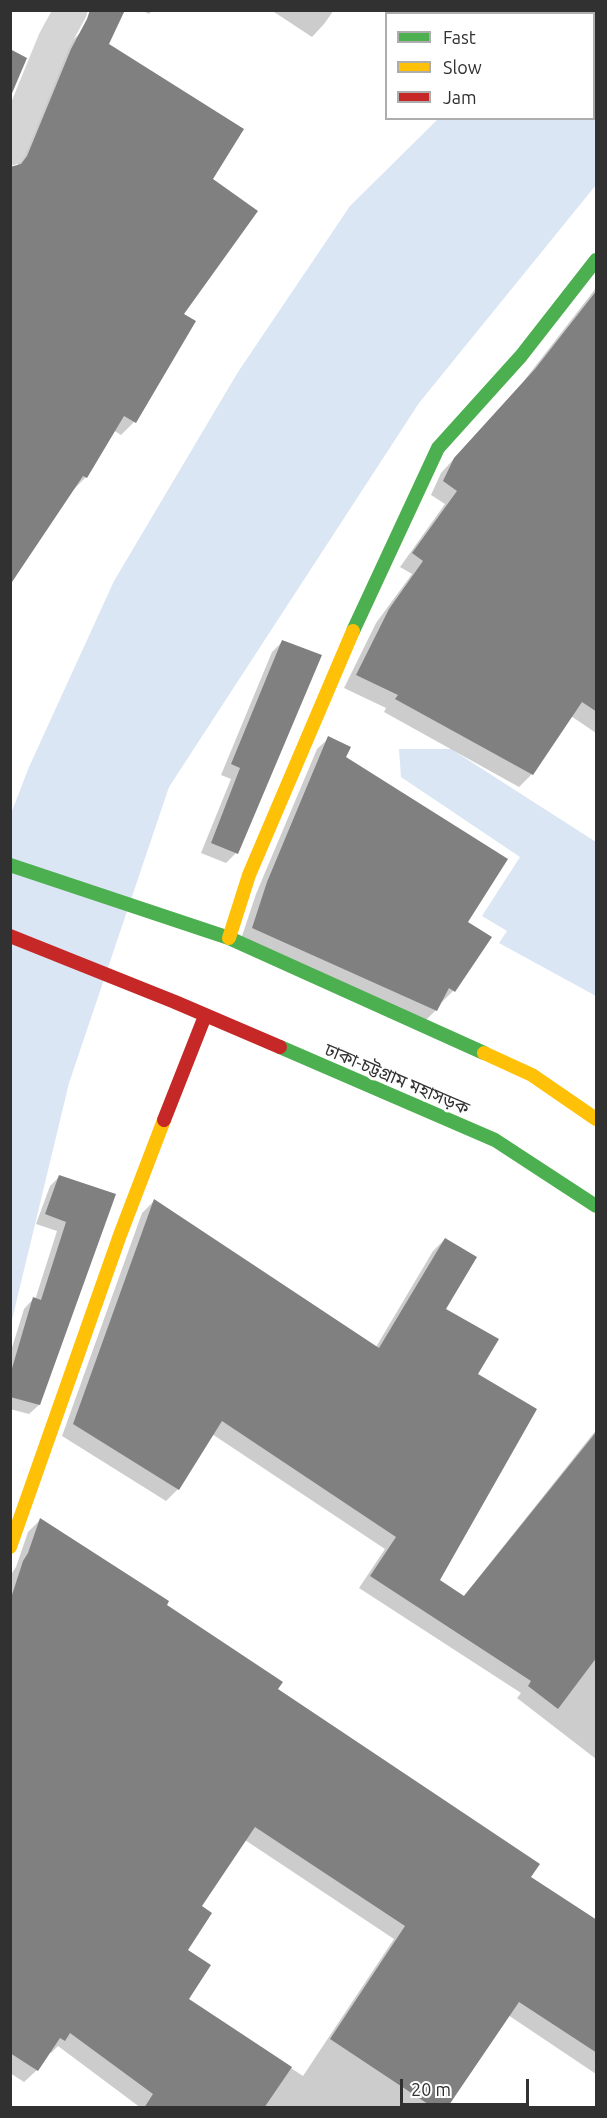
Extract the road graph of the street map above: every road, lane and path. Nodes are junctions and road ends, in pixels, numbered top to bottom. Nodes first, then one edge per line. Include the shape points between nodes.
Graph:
1 (71, 10) edge
2 (10, 149) edge
3 (597, 260) edge
4 (10, 865) edge
5 (10, 936) edge
6 (230, 938) junction
7 (205, 1016) junction
8 (597, 1119) edge
9 (597, 1206) edge
10 (10, 1547) edge

1 - 2 street via 54,41
3 - 6 main road via 520,356 438,448 351,634 249,875
4 - 6 main road
5 - 7 main road, ঢাকা-চট্টগ্রাম মহাসড়ক
6 - 8 main road via 532,1075
7 - 9 main road, ঢাকা-চট্টগ্রাম মহাসড়ক via 495,1140
7 - 10 main road via 120,1235

